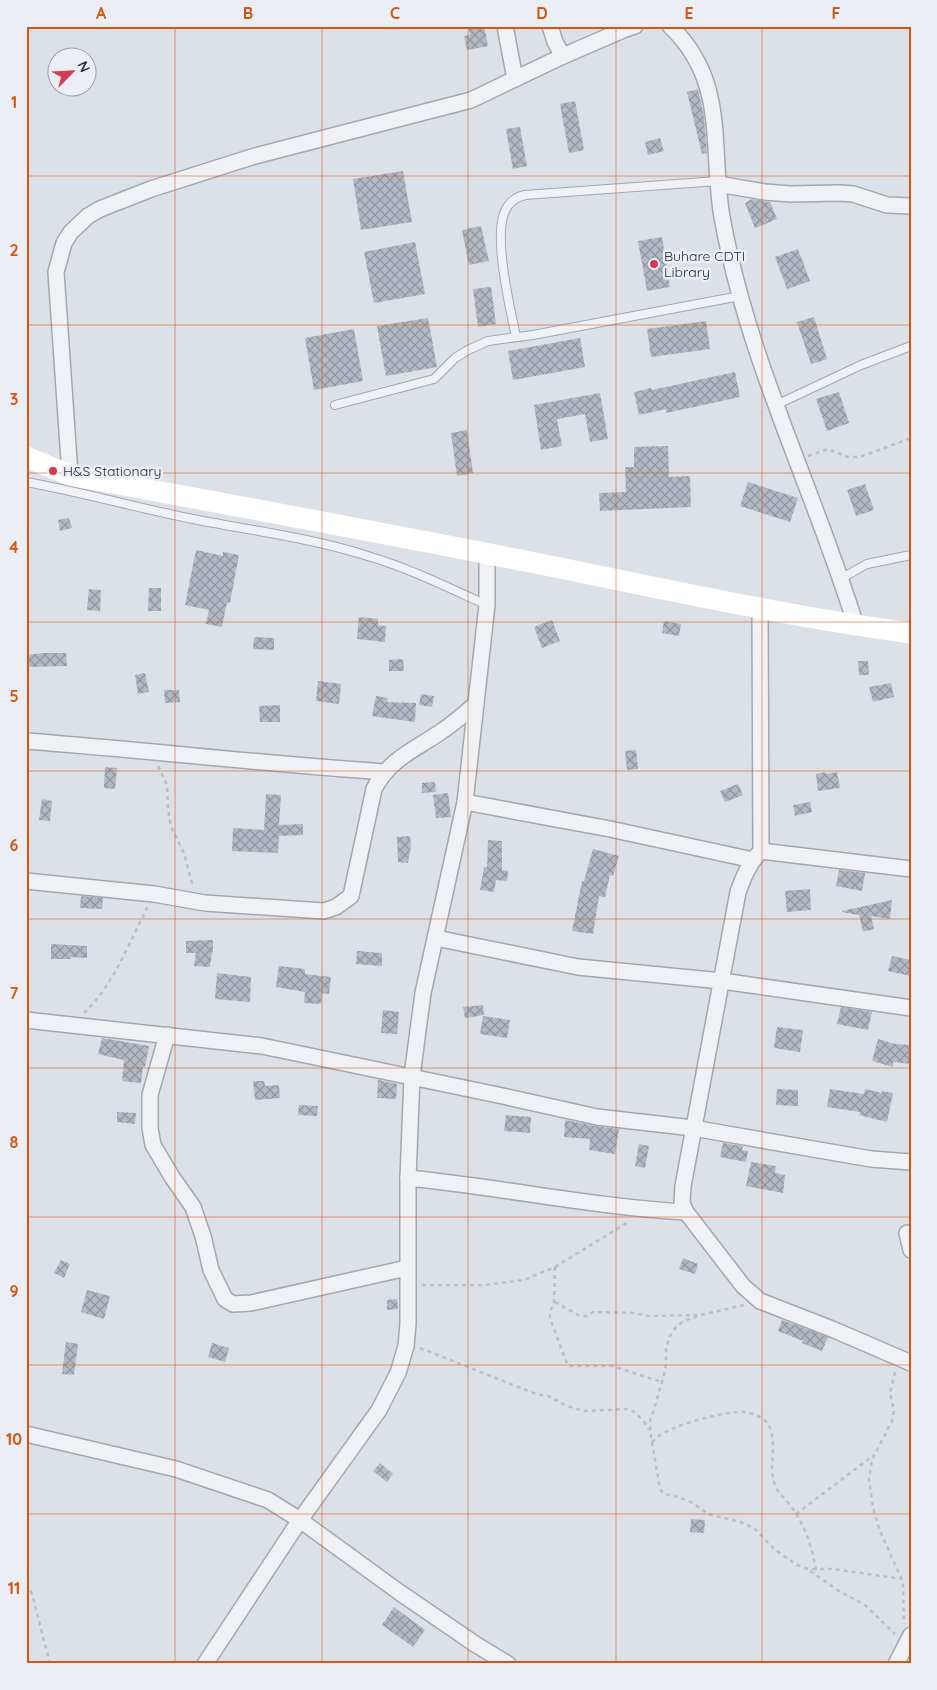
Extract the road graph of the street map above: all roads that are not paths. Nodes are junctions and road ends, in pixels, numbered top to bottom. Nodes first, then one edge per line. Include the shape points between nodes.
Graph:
1 (505, 26) edge
2 (550, 26) edge
3 (635, 26) edge
4 (670, 26) edge
5 (563, 56) junction
6 (515, 79) junction
7 (718, 182) junction
8 (911, 206) edge
9 (740, 296) junction
10 (516, 337) junction
11 (911, 346) edge
12 (335, 405) dead end
13 (776, 405) junction
14 (26, 457) edge
15 (70, 475) junction
16 (26, 482) edge
17 (487, 554) junction
18 (911, 554) edge
19 (842, 578) junction
20 (487, 605) junction
21 (760, 608) junction
22 (856, 626) junction
23 (911, 633) edge
24 (476, 704) junction
25 (26, 741) edge
26 (385, 772) junction
27 (466, 802) junction
28 (757, 855) junction
29 (911, 868) edge
30 (26, 881) edge
31 (436, 938) junction
32 (722, 982) junction
33 (911, 1008) edge
34 (26, 1020) edge
35 (167, 1035) junction
36 (412, 1076) junction
37 (693, 1128) junction
38 (911, 1162) edge
39 (408, 1178) junction
40 (686, 1212) junction
41 (907, 1233) dead end
42 (911, 1250) edge
43 (407, 1268) junction
44 (907, 1358) edge
45 (26, 1434) edge
46 (300, 1520) junction
47 (906, 1642) edge
48 (205, 1664) edge
49 (508, 1664) edge
50 (896, 1664) edge

1 - 6 street
2 - 5 street
3 - 5 street
4 - 7 street via 700,65 708,88 714,113
5 - 6 street
6 - 15 street via 471,100 255,156 160,186 100,209 79,222 64,243 56,272
7 - 8 street via 774,192 853,194 887,205
7 - 9 street via 722,216
7 - 10 lane via 525,195 512,200 501,225 504,276
9 - 10 lane
9 - 13 street
10 - 12 lane via 468,350 434,379
11 - 13 lane via 861,364
13 - 19 street
14 - 15 main road
15 - 17 main road
16 - 20 lane via 340,548 424,576
17 - 20 street
17 - 21 main road
18 - 19 lane via 867,564
19 - 22 street
20 - 24 street
21 - 22 main road
21 - 28 street
22 - 23 main road
24 - 26 street
24 - 27 street
25 - 26 street
26 - 30 street via 374,789 351,896 324,911 205,903 154,894
27 - 28 street
27 - 31 street
28 - 29 street
28 - 32 street via 744,874 738,892
31 - 32 street via 578,967
31 - 36 street via 423,993
32 - 33 street
32 - 37 street
34 - 35 street
35 - 36 street via 262,1046
35 - 43 street via 150,1095 153,1145 193,1207 211,1270 225,1299 233,1304 251,1303
36 - 37 street via 597,1117
36 - 39 street
37 - 38 street via 871,1159
37 - 40 street via 682,1186 682,1203
39 - 40 street via 646,1210
39 - 43 street
40 - 44 street via 742,1286 760,1301
41 - 42 street
43 - 46 street via 407,1343 398,1373 379,1410
45 - 46 street via 206,1478 268,1500
46 - 48 street
46 - 49 street via 399,1592
47 - 50 street

